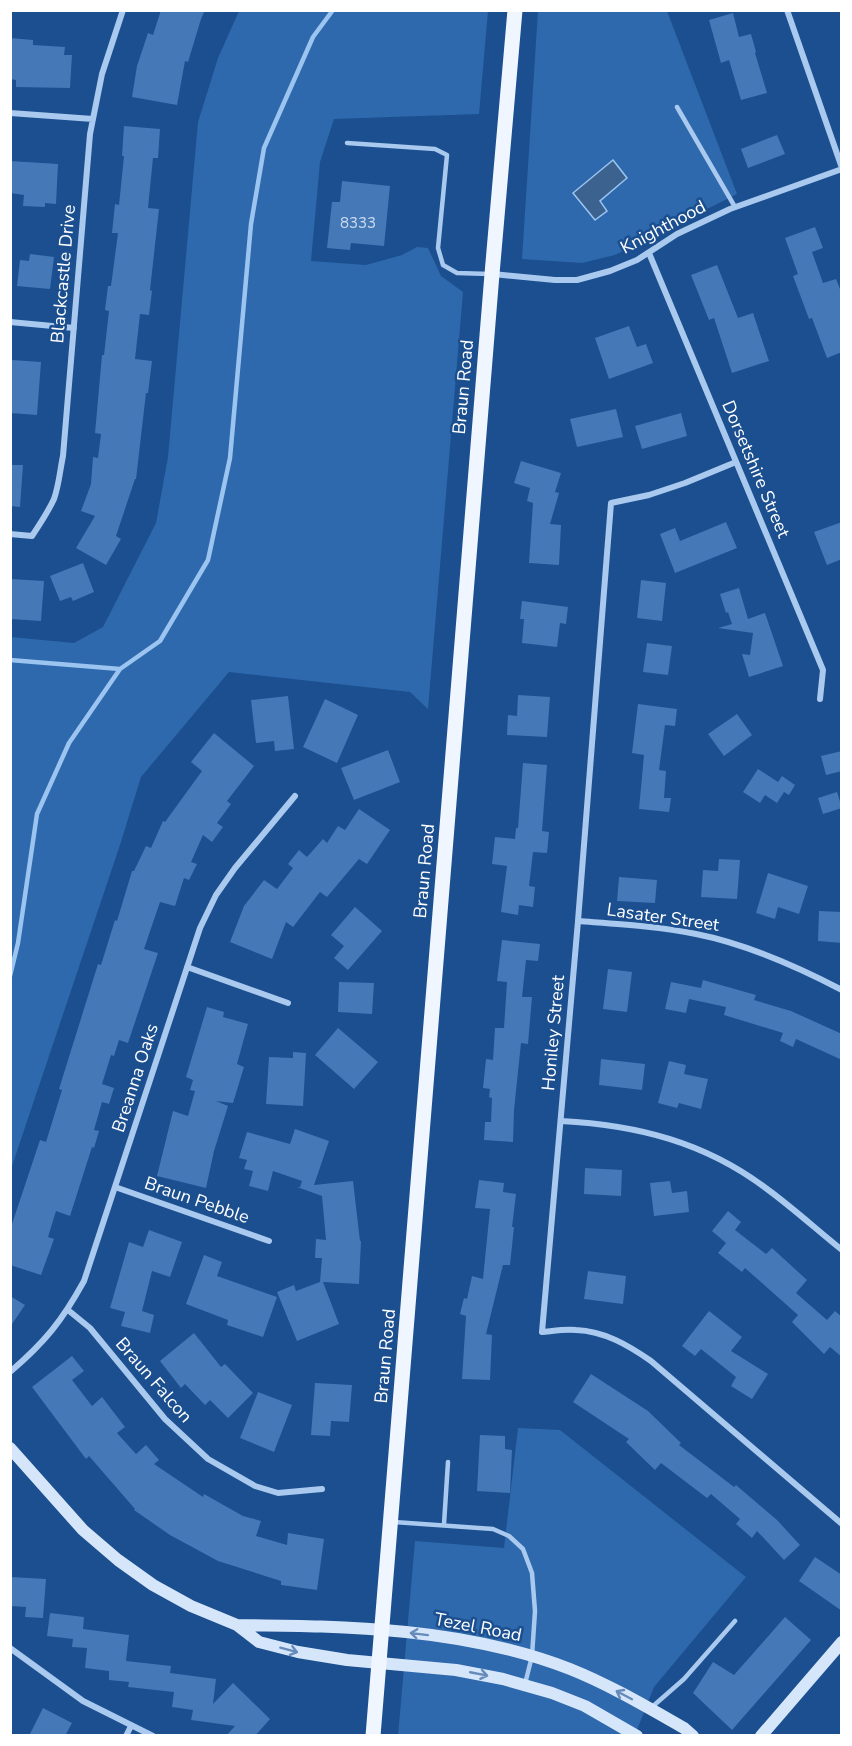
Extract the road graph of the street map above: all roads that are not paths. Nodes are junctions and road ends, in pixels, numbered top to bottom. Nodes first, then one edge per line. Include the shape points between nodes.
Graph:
1 (123, 10) edge
2 (515, 10) edge
3 (787, 10) edge
4 (677, 108) dead end
5 (10, 113) edge
6 (93, 120) junction
7 (346, 143) dead end
8 (842, 169) edge
9 (735, 207) junction
10 (649, 253) junction
11 (492, 274) junction
12 (10, 322) edge
13 (74, 328) junction
14 (736, 462) junction
15 (10, 534) edge
16 (820, 699) dead end
17 (295, 796) dead end
18 (578, 921) junction
19 (187, 967) junction
20 (842, 990) edge
21 (288, 1003) dead end
22 (561, 1122) junction
23 (115, 1187) junction
24 (269, 1241) dead end
25 (842, 1250) edge
26 (68, 1310) junction
27 (10, 1372) edge
28 (10, 1448) edge
29 (447, 1462) dead end
30 (322, 1489) dead end
31 (391, 1522) junction
32 (444, 1524) junction
33 (842, 1524) edge
34 (735, 1621) dead end
35 (237, 1625) junction
36 (382, 1629) junction
37 (842, 1642) edge
38 (10, 1648) edge
39 (532, 1656) junction
40 (379, 1663) junction
41 (525, 1685) junction
42 (650, 1709) junction
43 (131, 1726) junction
44 (126, 1736) edge
45 (153, 1736) edge
46 (373, 1736) edge
47 (637, 1736) edge
48 (693, 1736) edge
49 (761, 1736) edge

1 - 6 street, Blackcastle Drive via 102,74
2 - 11 main road, Braun Road
3 - 8 street
4 - 9 lane
5 - 6 street
6 - 13 street, Blackcastle Drive
7 - 11 lane via 435,149 447,155 438,248 443,265 457,273
8 - 9 street, Knighthood
9 - 10 street, Knighthood via 677,234
10 - 11 street, Knighthood via 610,272 577,280
10 - 14 street, Dorsetshire Street
11 - 31 main road, Braun Road
12 - 13 street
13 - 15 street, Blackcastle Drive via 58,482 48,511 32,536
14 - 16 street, Dorsetshire Street via 823,670
14 - 18 street, Honiley Street via 686,483 611,503
17 - 19 street, Breanna Oaks via 216,895
18 - 20 street, Lasater Street via 698,934 803,969
18 - 22 street, Honiley Street
19 - 21 street
19 - 23 street, Breanna Oaks
22 - 25 street via 634,1129 703,1151 766,1188
22 - 33 street, Honiley Street via 542,1332 589,1331 631,1347
23 - 24 street, Braun Pebble
23 - 26 street, Breanna Oaks via 84,1281
26 - 27 street, Breanna Oaks via 36,1350
26 - 30 street, Braun Falcon via 90,1328 165,1419 208,1458 255,1486 278,1493
28 - 35 main road, Tezel Road via 83,1530 118,1560 191,1606
29 - 32 lane
31 - 32 lane
31 - 36 main road, Braun Road
32 - 39 lane via 493,1529 509,1536 523,1549 534,1592
34 - 42 lane via 684,1680
35 - 36 main road, Tezel Road
35 -> 40 main road, Tezel Road via 259,1642 298,1652
39 -> 36 main road, Tezel Road via 466,1640
36 - 40 main road, Braun Road
37 - 49 main road
38 - 43 street via 83,1701
39 - 41 lane
42 -> 39 main road, Tezel Road via 602,1683
40 -> 41 main road, Tezel Road via 456,1670
40 - 46 main road, Braun Road
41 - 47 main road, Tezel Road via 585,1706
42 - 48 main road, Tezel Road
43 - 44 street
43 - 45 street

